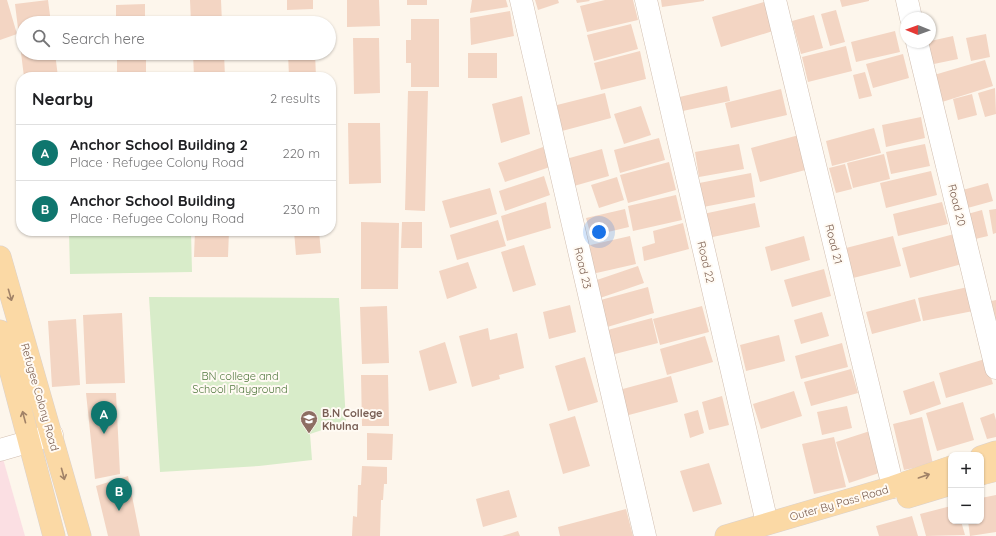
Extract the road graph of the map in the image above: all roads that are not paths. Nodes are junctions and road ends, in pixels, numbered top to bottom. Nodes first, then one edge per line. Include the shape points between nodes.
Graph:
1 (521, 0) edge
2 (646, 0) edge
3 (775, 0) edge
4 (907, 0) edge
5 (910, 12) edge
6 (918, 48) edge
7 (0, 258) edge
8 (0, 331) edge
9 (996, 368) edge
10 (52, 436) junction
11 (30, 441) junction
12 (0, 450) edge
13 (996, 452) edge
14 (984, 456) edge
15 (948, 468) edge
16 (996, 470) edge
17 (984, 473) edge
18 (948, 485) edge
19 (893, 487) junction
20 (773, 530) edge
21 (54, 536) edge
22 (80, 536) edge
23 (645, 536) edge
24 (726, 536) edge

1 - 23 street, Road 23
2 - 20 street, Road 22
3 - 19 street, Road 21
4 - 5 street
6 - 9 street, Road 20
7 -> 10 main road, Refugee Colony Road
11 -> 8 main road, Refugee Colony Road
10 - 11 street
10 -> 22 main road, Refugee Colony Road
11 - 12 street
11 - 21 main road, Refugee Colony Road
13 - 14 main road
19 -> 15 main road, Outer By Pass Road
16 - 17 main road
18 - 20 main road, Outer By Pass Road
19 - 20 main road, Outer By Pass Road
20 - 24 main road, Outer By Pass Road

